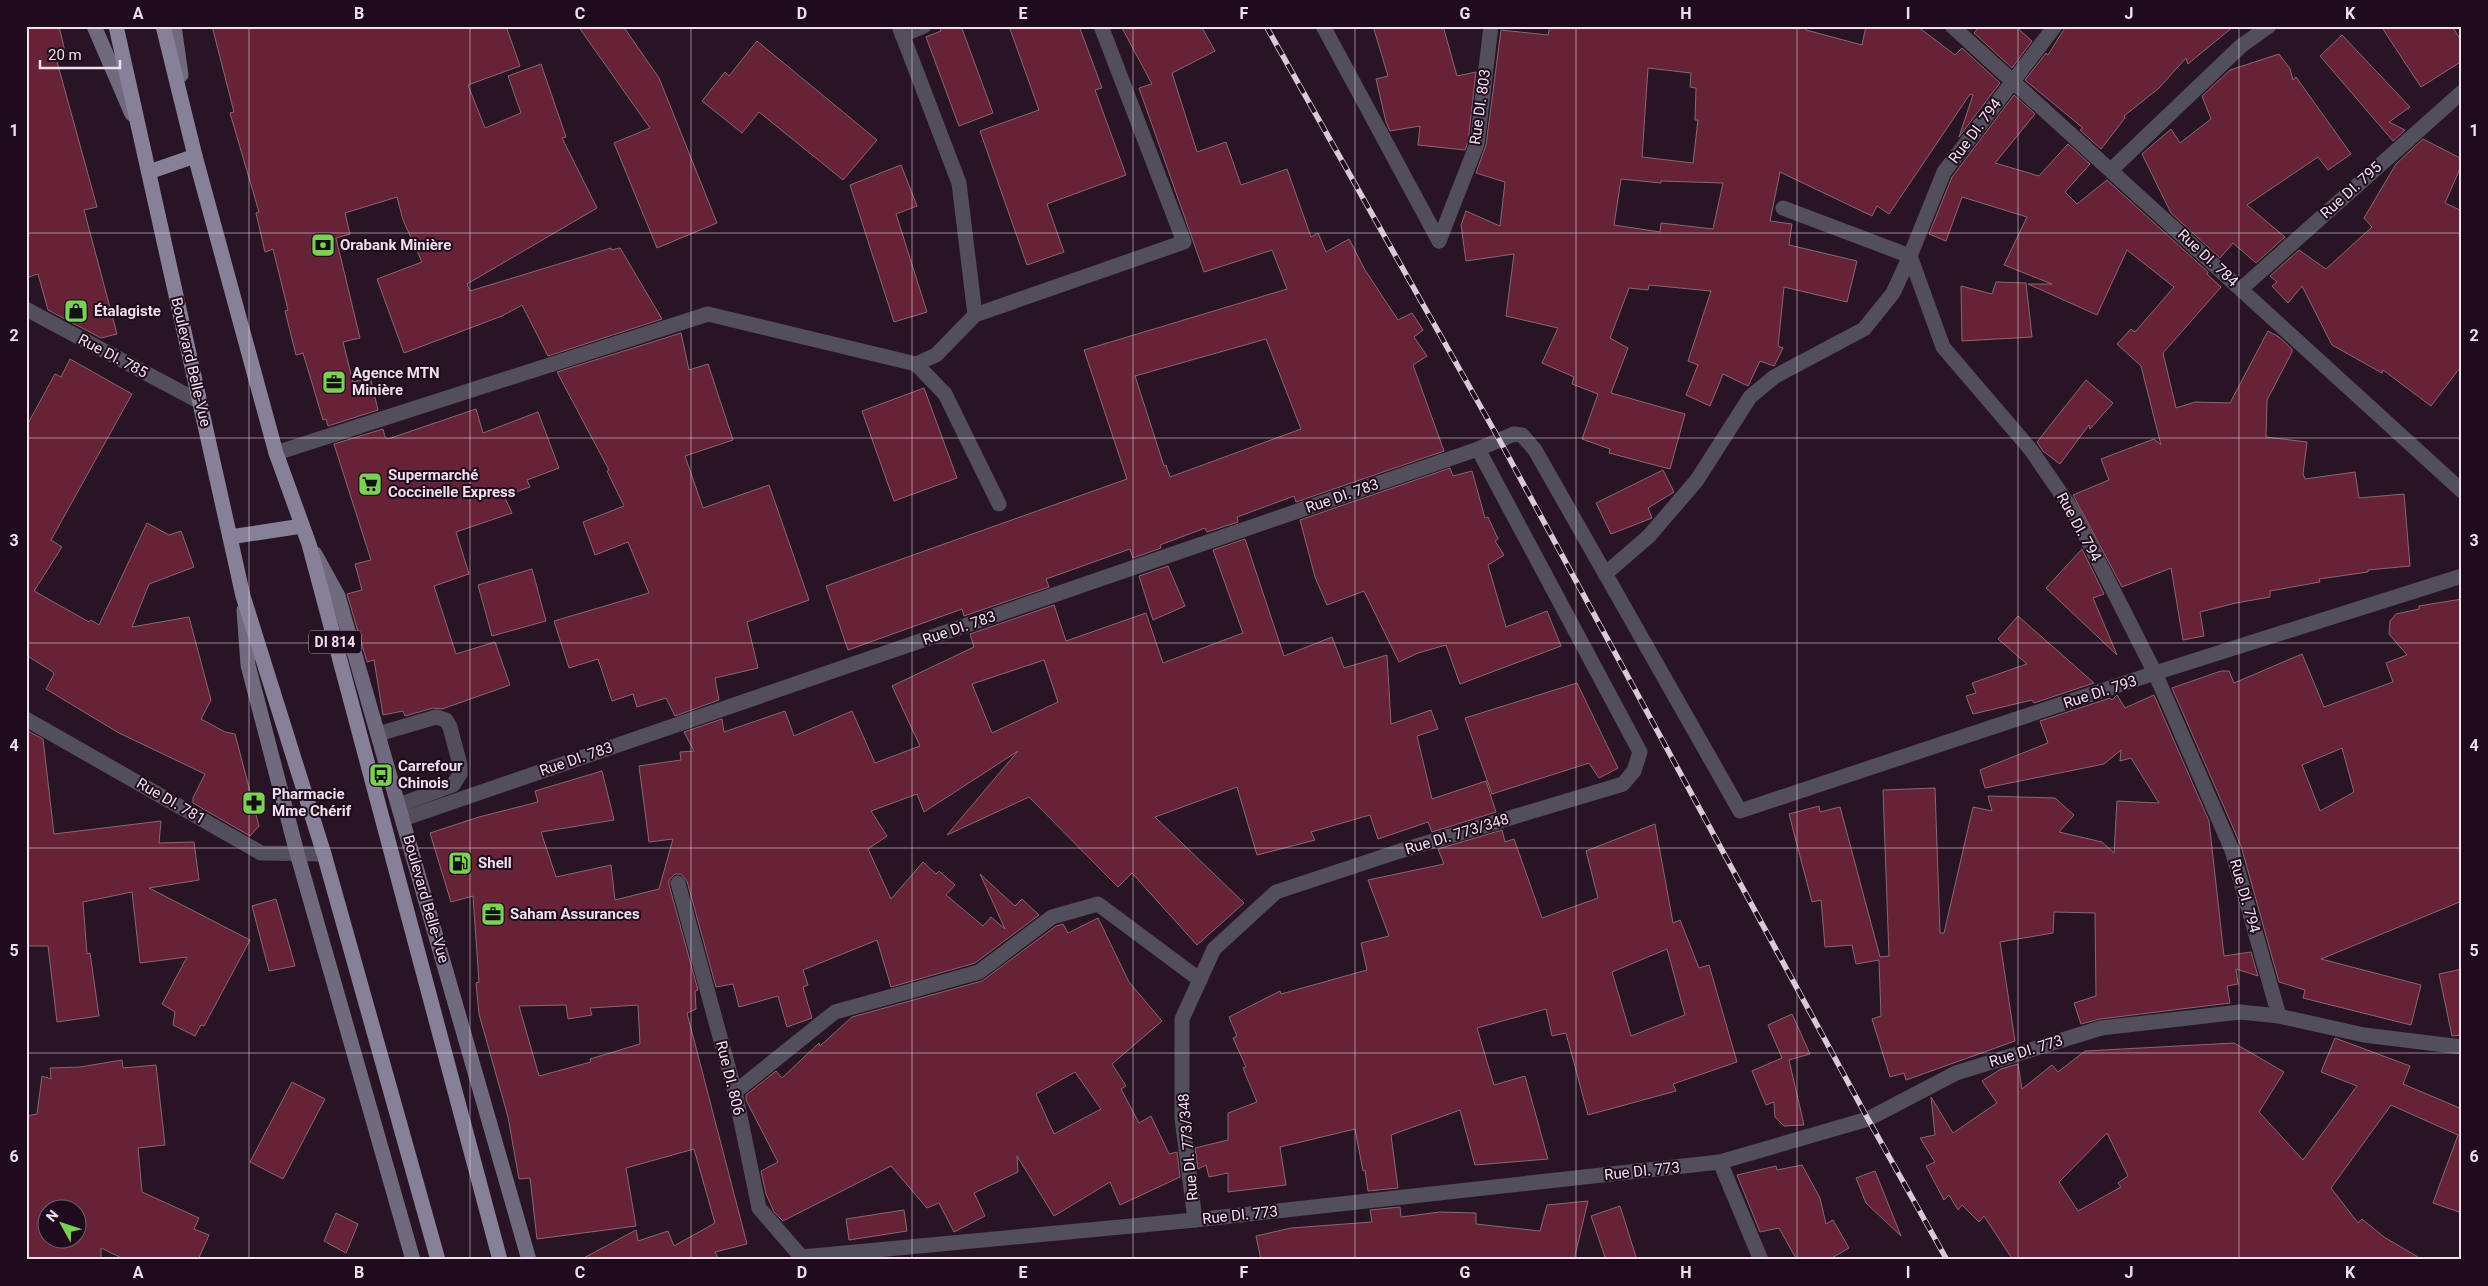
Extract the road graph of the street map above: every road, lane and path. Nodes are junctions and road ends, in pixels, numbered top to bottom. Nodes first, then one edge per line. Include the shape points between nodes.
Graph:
1 (94, 26) edge
2 (116, 26) edge
3 (163, 26) edge
4 (174, 26) edge
5 (924, 26) edge
6 (1101, 26) edge
7 (1323, 26) edge
8 (1491, 26) edge
9 (1952, 26) edge
10 (2056, 26) edge
11 (2269, 26) edge
12 (900, 31) edge
13 (2014, 80) junction
14 (2462, 92) edge
15 (139, 128) junction
16 (190, 136) junction
17 (195, 156) junction
18 (2111, 170) junction
19 (149, 172) junction
20 (1783, 208) dead end
21 (1910, 256) junction
22 (2241, 289) junction
23 (26, 309) edge
24 (975, 315) junction
25 (916, 364) junction
26 (200, 402) junction
27 (1478, 449) junction
28 (276, 453) junction
29 (2462, 491) edge
30 (999, 504) dead end
31 (302, 526) junction
32 (230, 537) junction
33 (309, 544) junction
34 (1604, 574) junction
35 (2462, 576) edge
36 (243, 596) junction
37 (2155, 673) junction
38 (26, 719) edge
39 (378, 734) junction
40 (401, 812) junction
41 (297, 853) junction
42 (324, 854) junction
43 (678, 883) dead end
44 (1200, 980) junction
45 (2279, 1016) junction
46 (2462, 1047) edge
47 (735, 1092) junction
48 (1720, 1162) junction
49 (1195, 1220) junction
50 (802, 1259) edge
51 (413, 1260) edge
52 (438, 1260) edge
53 (500, 1260) edge
54 (529, 1260) edge
55 (1761, 1260) edge

1 - 15 street, Boulevard Belle-Vue
2 - 15 main road, Boulevard Belle-Vue
3 - 16 main road, Boulevard Belle-Vue / DI 814
4 - 16 street, Boulevard Belle-Vue
5 - 12 street
6 - 24 street via 1184,242
7 - 8 street, Rue DI. 803 via 1439,241 1477,144
9 - 13 street, Rue DI. 784
10 - 13 street, Rue DI. 794
11 - 18 street via 2241,46
12 - 24 street via 959,183
13 - 18 street, Rue DI. 784
13 - 21 street, Rue DI. 794 via 1944,172
14 - 22 street, Rue DI. 795
15 - 19 main road, Boulevard Belle-Vue
16 - 17 main road, Boulevard Belle-Vue / DI 814
17 - 19 main road
17 - 28 main road, Boulevard Belle-Vue / DI 814
18 - 22 street, Rue DI. 784
19 - 26 main road, Boulevard Belle-Vue
20 - 21 street
21 - 34 street via 1893,294 1864,330 1774,377 1750,397 1697,480 1649,536
21 - 37 street, Rue DI. 794 via 1943,347 2030,450 2073,511
22 - 29 street, Rue DI. 784
23 - 26 street, Rue DI. 785
24 - 25 street via 936,355
25 - 28 street via 708,314
25 - 30 street via 945,394
26 - 32 main road, Boulevard Belle-Vue
27 - 34 street, Rue DI. 783 via 1514,434 1522,434 1535,450
27 - 40 street, Rue DI. 783
27 - 44 street, Rue DI. 773/348 via 1640,752 1634,770 1623,784 1276,892 1214,949
28 - 31 main road, Boulevard Belle-Vue / DI 814
31 - 32 main road
31 - 33 main road, Boulevard Belle-Vue / DI 814
32 - 36 main road, Boulevard Belle-Vue
33 - 39 street, Boulevard Belle-Vue via 338,596
33 - 53 main road, Boulevard Belle-Vue / DI 814
34 - 37 street, Rue DI. 793 via 1740,811
35 - 37 street, Rue DI. 793
36 - 41 street, Boulevard Belle-Vue via 248,665
36 - 42 main road, Boulevard Belle-Vue
37 - 45 street, Rue DI. 794 via 2232,850
38 - 41 street, Rue DI. 781 via 261,852
39 - 40 street, Boulevard Belle-Vue
39 - 40 street via 436,717 446,720 450,727 460,774 453,785
40 - 54 street, Boulevard Belle-Vue
41 - 42 street, Rue DI. 781
41 - 51 street, Boulevard Belle-Vue
42 - 52 main road, Boulevard Belle-Vue
43 - 47 street, Rue DI. 806
44 - 47 street via 1098,904 1052,918 979,972 835,1012
44 - 49 street, Rue DI. 773/348 via 1182,1018 1182,1118
45 - 46 street, Rue DI. 773 via 2364,1034
45 - 48 street, Rue DI. 773 via 2240,1012 2101,1028 1956,1073 1868,1119
47 - 50 street, Rue DI. 806 via 759,1208
48 - 49 street, Rue DI. 773
48 - 55 street
49 - 50 street, Rue DI. 773

